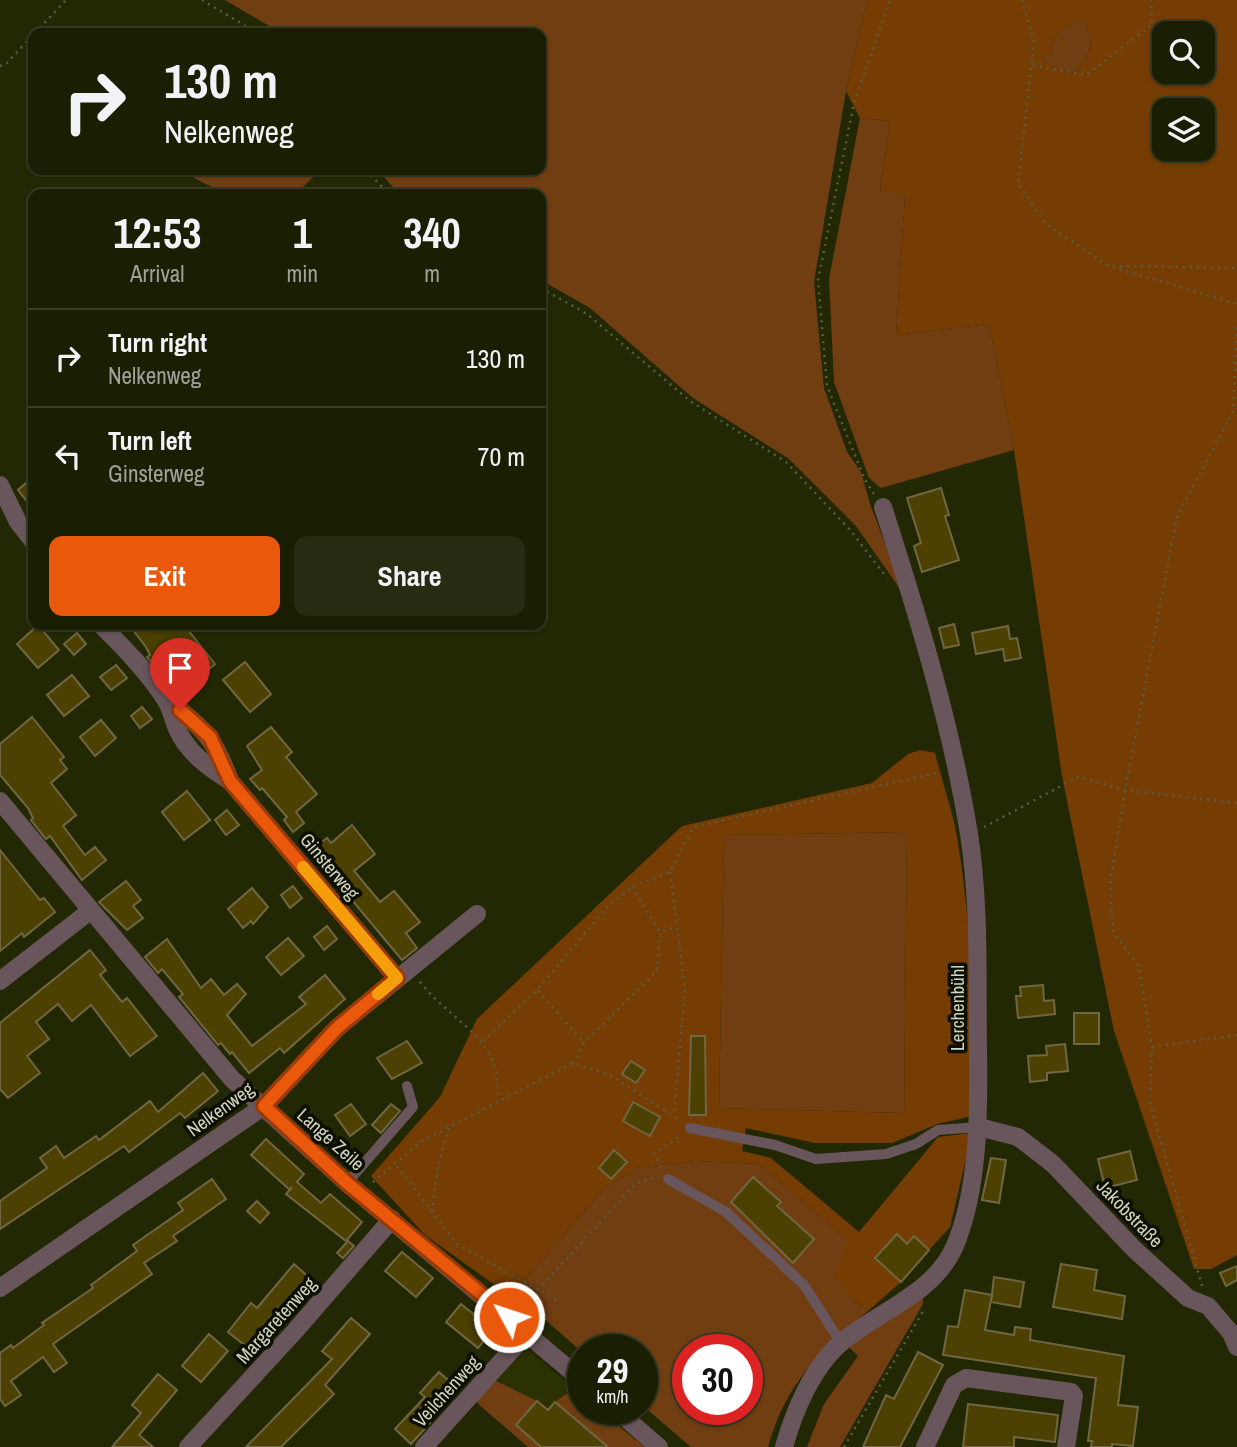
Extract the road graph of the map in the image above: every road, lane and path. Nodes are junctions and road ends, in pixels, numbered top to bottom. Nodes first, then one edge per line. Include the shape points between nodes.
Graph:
1 (66, 0) edge
2 (202, 0) edge
3 (890, 0) edge
4 (1022, 0) edge
5 (1151, 0) edge
6 (40, 28) edge
7 (249, 28) edge
8 (28, 40) edge
9 (1032, 64) junction
10 (0, 66) edge
11 (371, 175) edge
12 (384, 189) edge
13 (1108, 266) junction
14 (1237, 268) edge
15 (546, 291) edge
16 (1237, 304) edge
17 (1237, 325) edge
18 (0, 485) edge
19 (883, 507) joint
20 (0, 512) edge
21 (18, 522) junction
22 (28, 535) edge
23 (891, 584) dead end
24 (106, 630) edge
25 (956, 769) junction
26 (1125, 790) junction
27 (0, 802) edge
28 (1237, 803) edge
29 (969, 835) junction
30 (670, 872) junction
31 (632, 887) junction
32 (90, 911) junction
33 (477, 914) dead end
34 (677, 926) junction
35 (660, 932) junction
36 (403, 973) junction
37 (0, 981) edge
38 (537, 990) junction
39 (1237, 1035) edge
40 (484, 1041) junction
41 (584, 1043) junction
42 (1152, 1047) junction
43 (573, 1063) junction
44 (407, 1086) dead end
45 (498, 1100) junction
46 (264, 1106) junction
47 (674, 1114) junction
48 (449, 1126) junction
49 (979, 1127) junction
50 (690, 1128) junction
51 (397, 1165) junction
52 (668, 1179) junction
53 (353, 1187) junction
54 (432, 1213) junction
55 (392, 1219) junction
56 (0, 1288) edge
57 (538, 1290) junction
58 (930, 1297) dead end
59 (558, 1301) dead end
60 (1209, 1306) junction
61 (527, 1333) junction
62 (841, 1343) junction
63 (1237, 1347) edge
64 (567, 1367) edge
65 (634, 1425) edge
66 (188, 1447) edge
67 (424, 1447) edge
68 (659, 1447) edge
69 (784, 1447) edge
70 (844, 1447) edge
71 (925, 1447) edge
72 (1066, 1447) edge

1 - 6 path
2 - 7 path
3 - 19 path via 854,103 817,280 827,386 865,480
4 - 9 path via 1034,42
5 - 9 path via 1152,25 1086,75
8 - 10 path
9 - 13 path via 1018,184 1046,224
11 - 12 path
13 - 14 path
13 - 16 path
15 - 23 path via 587,314 690,401 786,461 851,531
17 - 26 path via 1233,411 1178,517
18 - 21 street
19 - 25 street, Lerchenbühl via 916,609
20 - 21 street
21 - 22 street
24 - 36 street, Ginsterweg via 167,701 178,732 191,750 230,781
25 - 29 street, Lerchenbühl
25 - 30 path via 693,827
26 - 28 path
26 - 29 path via 1078,776
26 - 42 path via 1110,885 1114,931 1139,967
27 - 32 street, Lange Zeile
29 - 49 street, Lerchenbühl via 977,925
30 - 31 path
30 - 34 path
31 - 35 path
31 - 38 path via 608,905
32 - 37 street
32 - 46 street, Lange Zeile via 232,1079
33 - 36 street, Nelkenweg
34 - 35 path
34 - 47 path via 685,989
35 - 41 path via 657,971
36 - 40 path
36 - 46 street, Nelkenweg via 337,1028
38 - 40 path
38 - 41 path
39 - 42 path
40 - 45 path via 499,1078
41 - 43 path
42 - 60 path via 1150,1103
43 - 45 path
43 - 47 path via 610,1075
44 - 53 lane via 413,1107
45 - 48 path
46 - 53 street, Lange Zeile
46 - 56 street, Nelkenweg
47 - 50 path
48 - 51 path via 422,1141
48 - 54 path
49 - 50 lane via 938,1130 886,1154 816,1158
49 - 60 street, Jakobstraße via 1018,1138 1054,1164 1135,1250 1188,1298
49 - 62 street, Lerchenbühl via 962,1224 942,1270
50 - 52 path via 654,1154
51 - 53 path
51 - 54 path
52 - 57 path via 645,1178 636,1183
52 - 62 lane via 726,1212 804,1285
53 - 55 street, Lange Zeile
54 - 57 path via 457,1244
55 - 61 street, Lange Zeile
55 - 66 street, Margaretenweg
57 - 59 path
58 - 70 path
60 - 63 street, Jakobstraße via 1231,1332
61 - 64 street, Lange Zeile
61 - 67 street, Veilchenweg
62 - 69 street, Lerchenbühl via 813,1380 791,1421
65 - 68 street
71 - 72 street via 954,1385 966,1378 1071,1392

